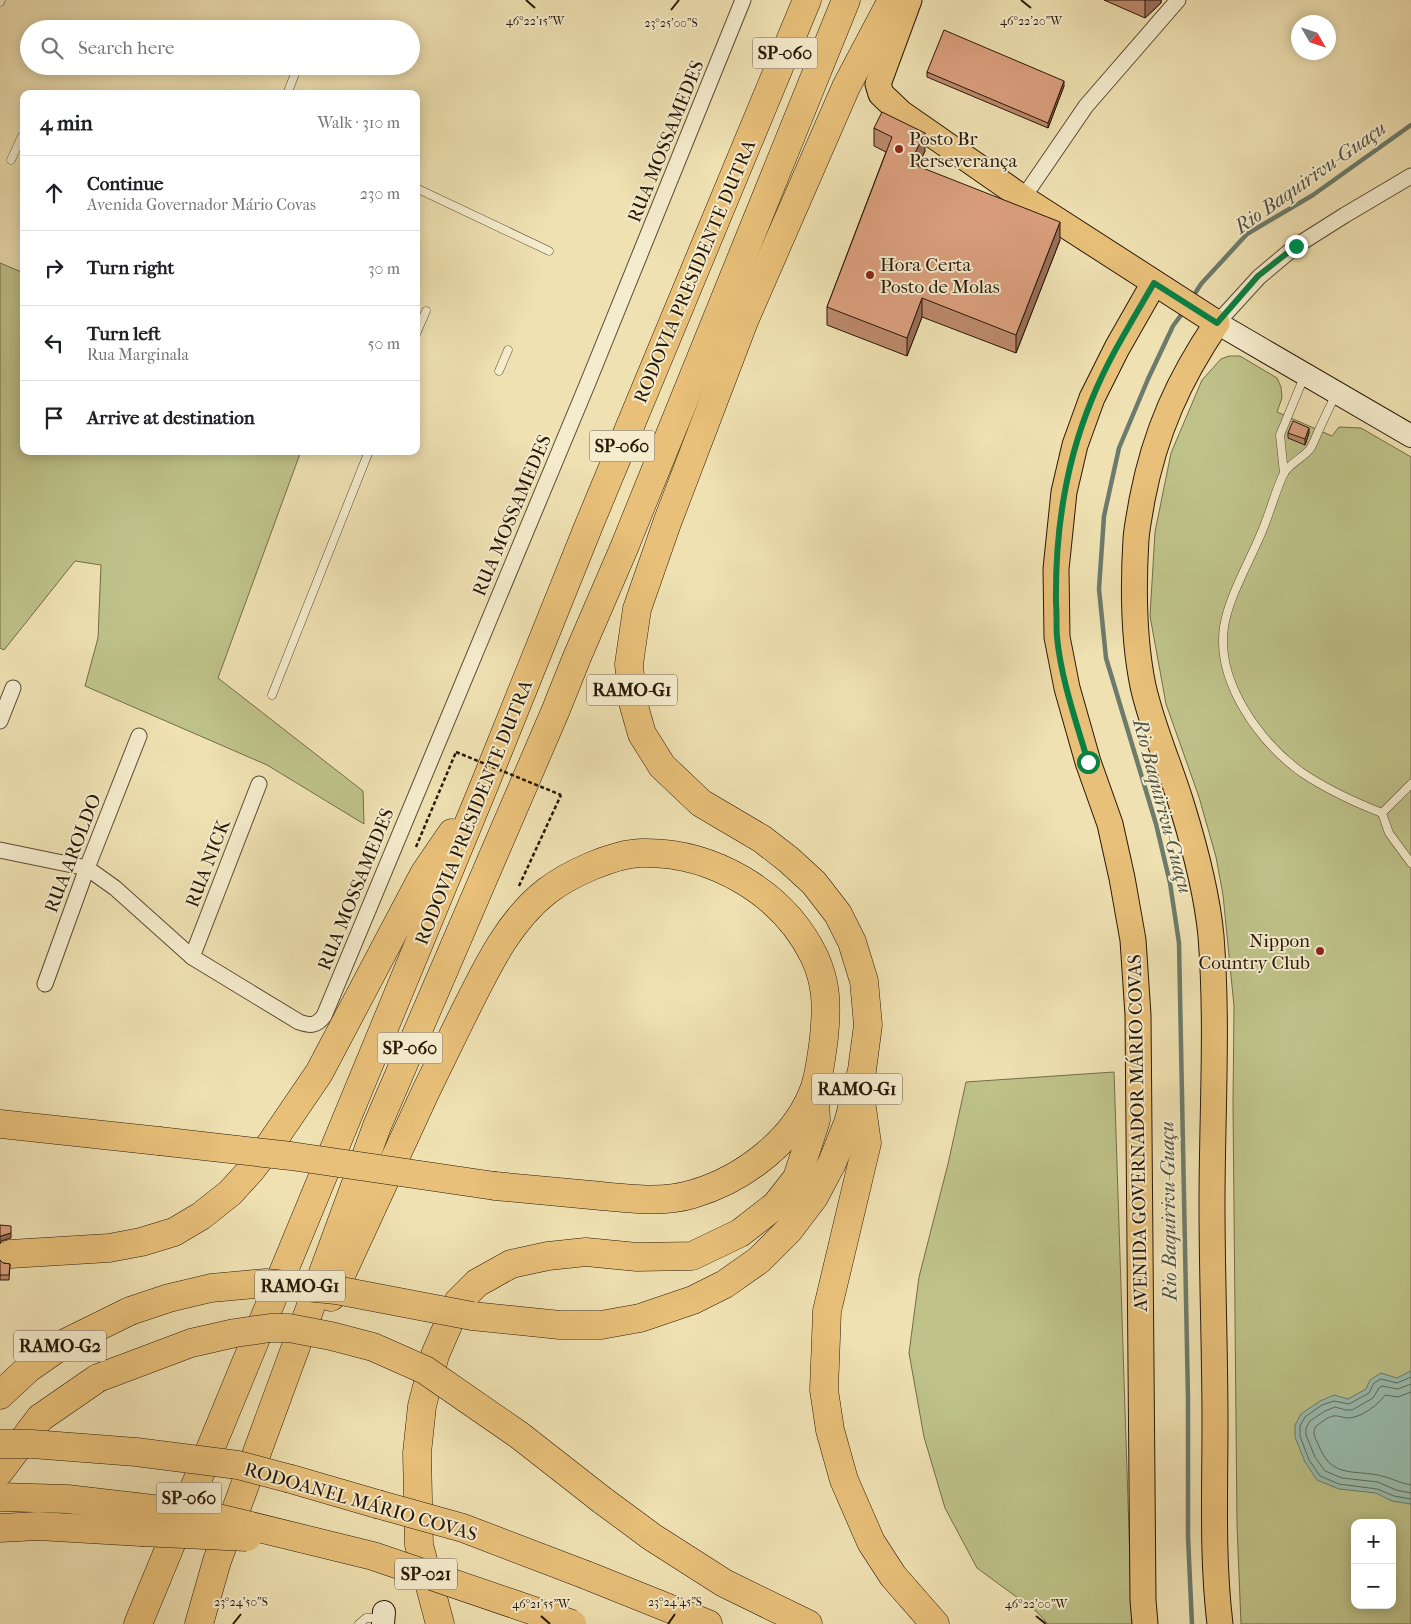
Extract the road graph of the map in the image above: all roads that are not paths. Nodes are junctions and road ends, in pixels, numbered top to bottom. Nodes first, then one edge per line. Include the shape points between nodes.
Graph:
1 (743, 0) edge
2 (793, 0) edge
3 (807, 0) edge
4 (846, 0) edge
5 (892, 0) edge
6 (909, 0) edge
7 (1178, 0) edge
8 (294, 75) edge
9 (289, 90) edge
10 (763, 106) junction
11 (20, 140) edge
12 (11, 160) dead end
13 (1410, 177) edge
14 (420, 190) edge
15 (1023, 198) junction
16 (549, 251) dead end
17 (1162, 288) junction
18 (426, 312) dead end
19 (1208, 318) junction
20 (420, 325) edge
21 (508, 350) dead end
22 (499, 371) dead end
23 (1306, 374) junction
24 (1337, 392) junction
25 (1411, 436) edge
26 (367, 455) edge
27 (1284, 473) junction
28 (13, 688) dead end
29 (272, 695) dead end
30 (0, 721) edge
31 (139, 736) dead end
32 (259, 784) dead end
33 (1411, 784) edge
34 (484, 786) junction
35 (1382, 813) junction
36 (0, 850) edge
37 (1411, 863) edge
38 (86, 868) junction
39 (192, 957) junction
40 (45, 984) dead end
41 (858, 1085) junction
42 (814, 1090) junction
43 (0, 1124) edge
44 (10, 1254) dead end
45 (130, 1311) joint
46 (0, 1395) edge
47 (0, 1444) edge
48 (259, 1445) junction
49 (0, 1471) edge
50 (0, 1497) edge
51 (0, 1528) edge
52 (278, 1532) junction
53 (383, 1618) edge
54 (138, 1624) edge
55 (199, 1624) edge
56 (359, 1624) edge
57 (440, 1624) edge
58 (572, 1624) edge
59 (708, 1624) edge
60 (808, 1624) edge
61 (935, 1624) edge
62 (1145, 1624) edge
63 (1220, 1624) edge

1 - 39 street, RUA MOSSAMEDES via 324,1016 309,1026 299,1022
2 - 10 highway via 765,63
3 - 10 highway, RODOVIA PRESIDENTE DUTRA / SP-060
4 - 48 highway, RODOVIA PRESIDENTE DUTRA / SP-060 via 624,548 377,1126
5 - 41 highway, RAMO-G1 via 846,87 744,321 637,609 629,664 632,699 642,734 662,766 701,802 762,839 789,860 814,883 838,914 852,942 864,981 868,1025
6 - 15 main road via 878,84 881,94 901,113
7 - 15 street via 1086,106
8 - 9 lane
10 - 34 highway, RODOVIA PRESIDENTE DUTRA / SP-060
11 - 12 lane
13 - 19 street via 1296,246
14 - 16 lane
15 - 17 main road
17 - 19 main road
17 - 62 main road, AVENIDA GOVERNADOR MÁRIO COVAS via 1116,348 1074,445 1064,492 1056,569 1057,637 1067,688 1110,824 1133,940 1138,1015
18 - 20 lane
19 - 23 street
19 - 63 main road via 1192,362 1163,421 1146,482 1136,535 1133,609 1143,685 1197,860 1211,940 1215,1058 1212,1202 1215,1524
21 - 22 lane
23 - 24 street
23 - 27 lane via 1280,435
24 - 25 street
24 - 27 lane via 1310,448
26 - 29 lane
27 - 35 lane via 1224,627 1223,652 1227,671 1244,709 1279,753 1328,789
28 - 30 street
31 - 38 street, RUA AROLDO
32 - 39 street, RUA NICK
33 - 35 lane
34 - 44 highway via 424,874 315,1080 251,1170 230,1193 174,1232 141,1242 110,1248
34 - 54 highway, RODOVIA PRESIDENTE DUTRA / SP-060
35 - 37 lane via 1389,833
36 - 38 street
38 - 39 street via 115,888
38 - 40 street, RUA AROLDO
41 - 45 highway, RAMO-G1, bridge via 848,1124 832,1163 814,1197 789,1230 759,1260 725,1284 693,1300 640,1318 601,1325 560,1325 472,1316 336,1290 266,1283 211,1288
41 - 61 highway via 867,1142 827,1311 826,1398 830,1430 844,1480 871,1542 893,1576
42 - 43 highway, bridge via 796,1123 773,1149 748,1168 693,1194 668,1199 495,1186 291,1156
42 - 48 highway via 822,1061 826,1024 827,1001 822,978 806,940 788,916 768,898 736,875 668,854 638,853 608,860 573,874 545,892 511,927 487,966
42 - 57 highway via 816,1120 797,1178 776,1205 740,1233 692,1256 637,1257 586,1252 511,1264 477,1283 458,1302 435,1355 422,1406 417,1453 419,1545
45 - 46 highway, RAMO-G2 via 66,1343 28,1368
47 - 59 highway, RODOANEL MÁRIO COVAS, bridge via 136,1452 238,1465 463,1528
48 - 55 highway, RODOVIA PRESIDENTE DUTRA / SP-060 via 217,1560
49 - 60 highway, bridge via 40,1418 98,1378 191,1343 235,1333 289,1328 373,1347 425,1370 518,1435 652,1537 724,1583
50 - 52 highway, SP-021, bridge via 67,1499 210,1516
51 - 52 highway, bridge via 38,1526 242,1537
52 - 58 highway, SP-021, bridge via 373,1556
53 - 56 lane via 366,1618

